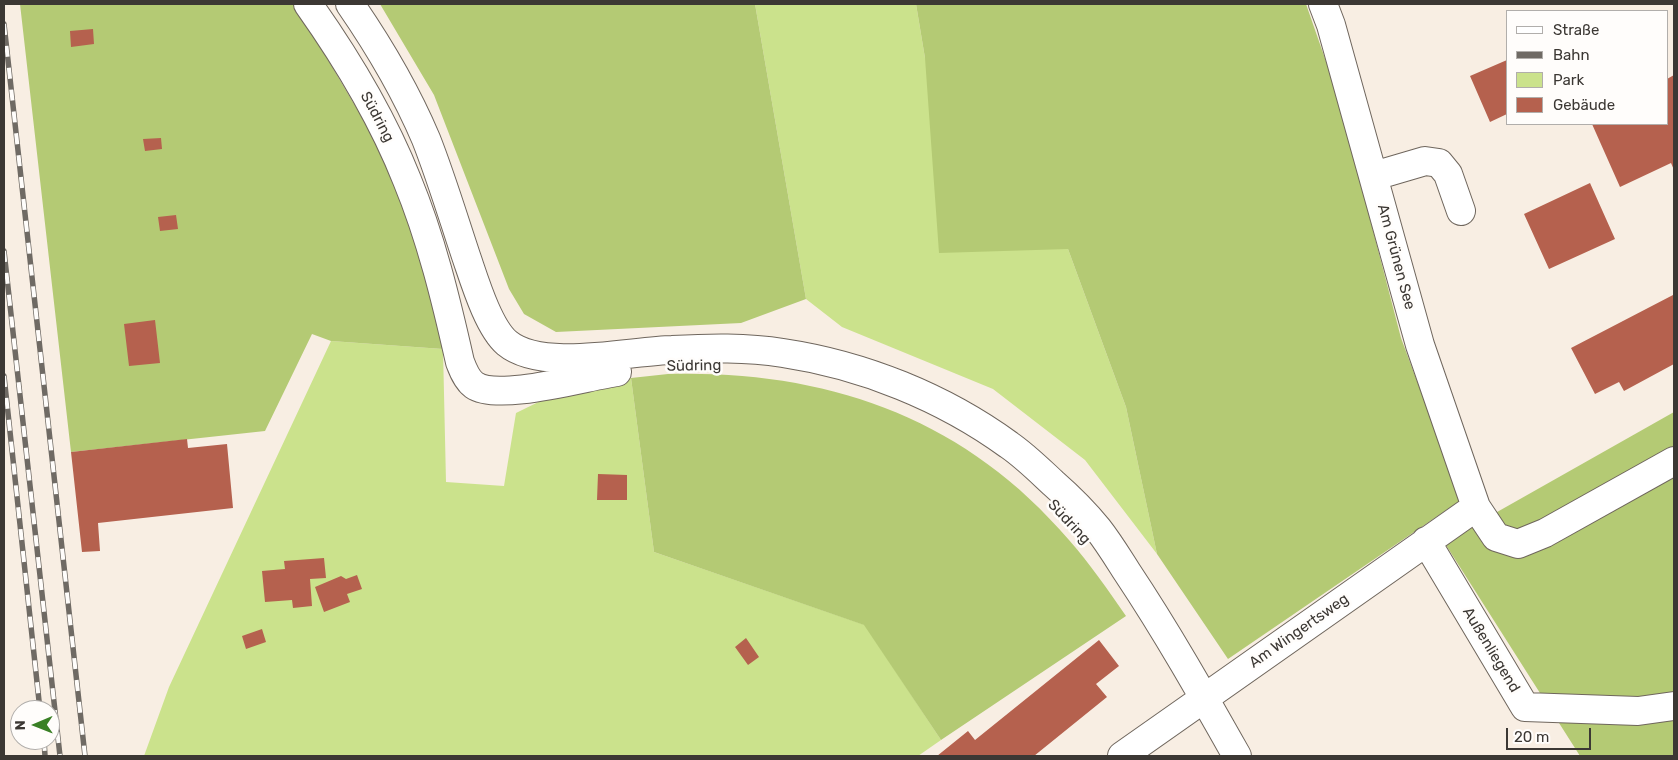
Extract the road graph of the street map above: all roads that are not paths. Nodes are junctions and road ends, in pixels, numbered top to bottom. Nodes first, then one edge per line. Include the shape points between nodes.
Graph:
1 (308, 4) edge
2 (350, 4) edge
3 (1323, 4) edge
4 (1374, 176) junction
5 (1462, 211) dead end
6 (1674, 461) edge
7 (1476, 507) junction
8 (1426, 541) junction
9 (1203, 698) junction
10 (1674, 706) edge
11 (1122, 756) edge
12 (1237, 756) edge

1 - 9 street, Südring via 360,85 399,161 428,238 460,362 474,385 485,390 503,391 632,370 741,366 824,379 898,401 974,438 1041,492 1085,537
2 - 9 street, Südring via 402,89 426,139 476,288 499,334 507,343 539,356 577,359 736,348 781,353 852,369 934,400 1010,446 1065,494 1098,529 1151,607
3 - 4 street, Am Grünen See
4 - 5 street via 1425,161 1439,163 1448,174
4 - 7 street, Am Grünen See via 1420,346
6 - 7 street, Am Grünen See via 1545,533 1518,544 1496,536
7 - 8 street, Am Wingertsweg
8 - 9 street, Am Wingertsweg
8 - 10 street, Außenliegend via 1525,708 1638,711
9 - 11 street, Am Wingertsweg
9 - 12 street, Südring

